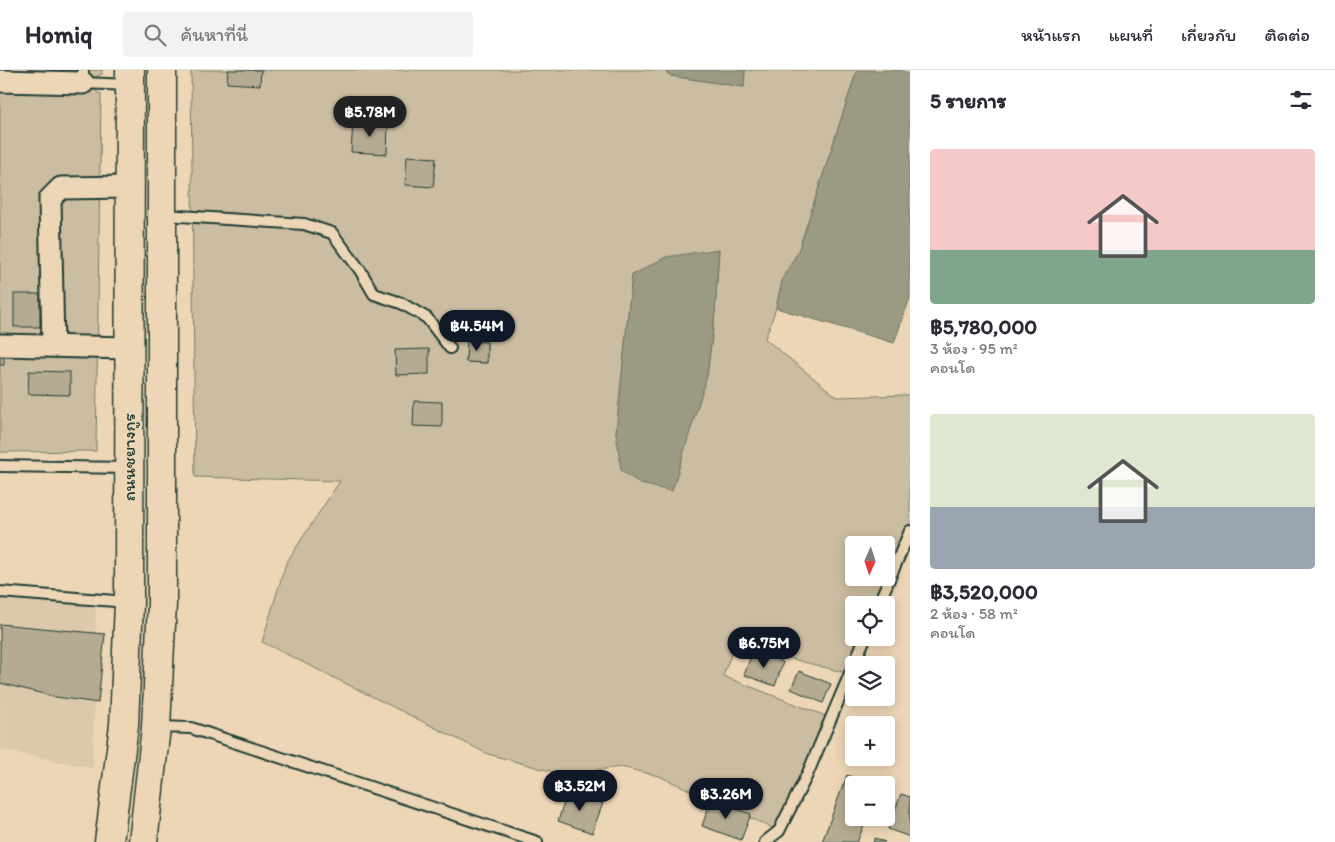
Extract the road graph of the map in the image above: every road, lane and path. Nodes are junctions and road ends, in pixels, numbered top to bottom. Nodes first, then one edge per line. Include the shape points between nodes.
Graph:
1 (162, 70) edge
2 (83, 76) edge
3 (130, 77) edge
4 (0, 81) edge
5 (130, 187) junction
6 (163, 215) junction
7 (0, 345) edge
8 (53, 346) junction
9 (129, 348) junction
10 (450, 348) dead end
11 (0, 466) edge
12 (129, 468) junction
13 (910, 530) edge
14 (0, 592) edge
15 (882, 596) edge
16 (129, 602) junction
17 (862, 646) edge
18 (156, 727) junction
19 (109, 842) edge
20 (143, 842) edge
21 (538, 842) edge
22 (765, 842) edge

1 - 6 highway, ถนนชยางกูร
2 - 3 lane
2 - 4 street
3 - 5 highway, ถนนชยางกูร
5 - 8 street via 61,188 50,199
5 - 9 highway, ถนนชยางกูร
6 - 10 lane via 304,224 332,233 374,294 401,303 427,318
6 - 18 highway, ถนนชยางกูร via 162,603
7 - 8 street
8 - 9 street
9 - 12 highway, ถนนชยางกูร
11 - 12 lane
12 - 16 highway, ถนนชยางกูร
13 - 15 lane
14 - 16 lane
16 - 19 highway, ถนนชยางกูร via 124,725
17 - 22 lane via 807,775 779,831
18 - 20 highway, ถนนชยางกูร
18 - 21 lane via 192,728

